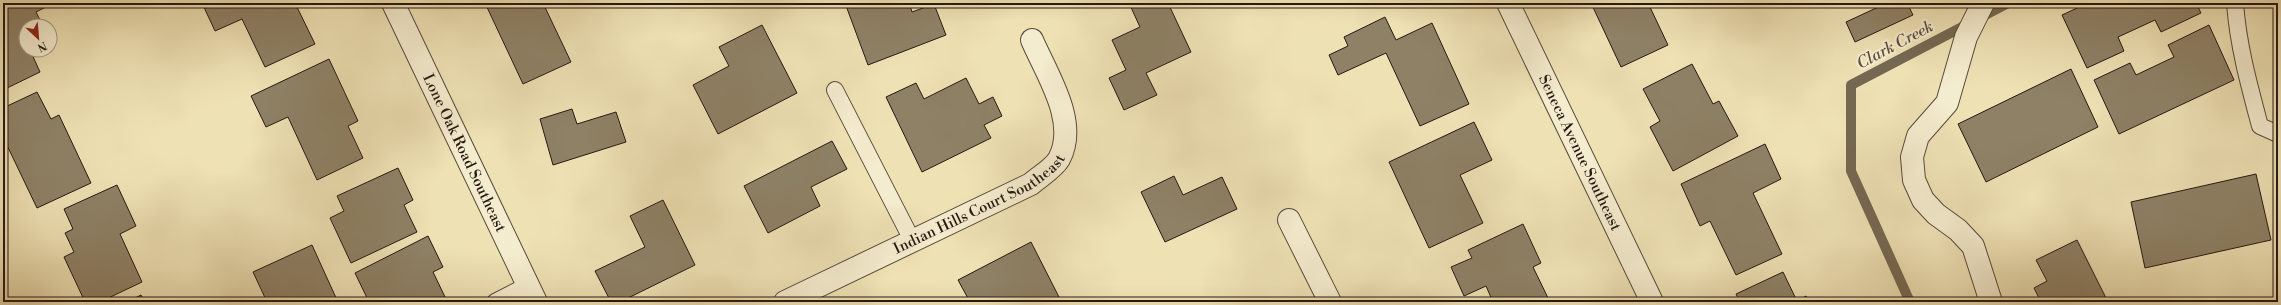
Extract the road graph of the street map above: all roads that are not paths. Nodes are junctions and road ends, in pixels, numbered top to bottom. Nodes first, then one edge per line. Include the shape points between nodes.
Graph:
1 (393, 3) edge
2 (1508, 3) edge
3 (1983, 3) edge
4 (2235, 3) edge
5 (1032, 40) dead end
6 (835, 90) dead end
7 (2278, 134) edge
8 (1289, 220) dead end
9 (912, 240) junction
10 (532, 294) edge
11 (495, 302) edge
12 (785, 302) edge
13 (1330, 302) edge
14 (1652, 302) edge
15 (1991, 302) edge

1 - 10 street, Lone Oak Road Southeast
2 - 14 street, Seneca Avenue Southeast
3 - 15 street via 1966,37 1948,103 1918,136 1912,157 1914,180 1923,200 1973,246
4 - 7 lane via 2237,30 2246,75 2260,126
5 - 9 street, Indian Hills Court Southeast via 1065,116 1066,139 1058,160 1031,184
6 - 9 lane
8 - 13 street
9 - 12 street, Indian Hills Court Southeast
10 - 11 lane

